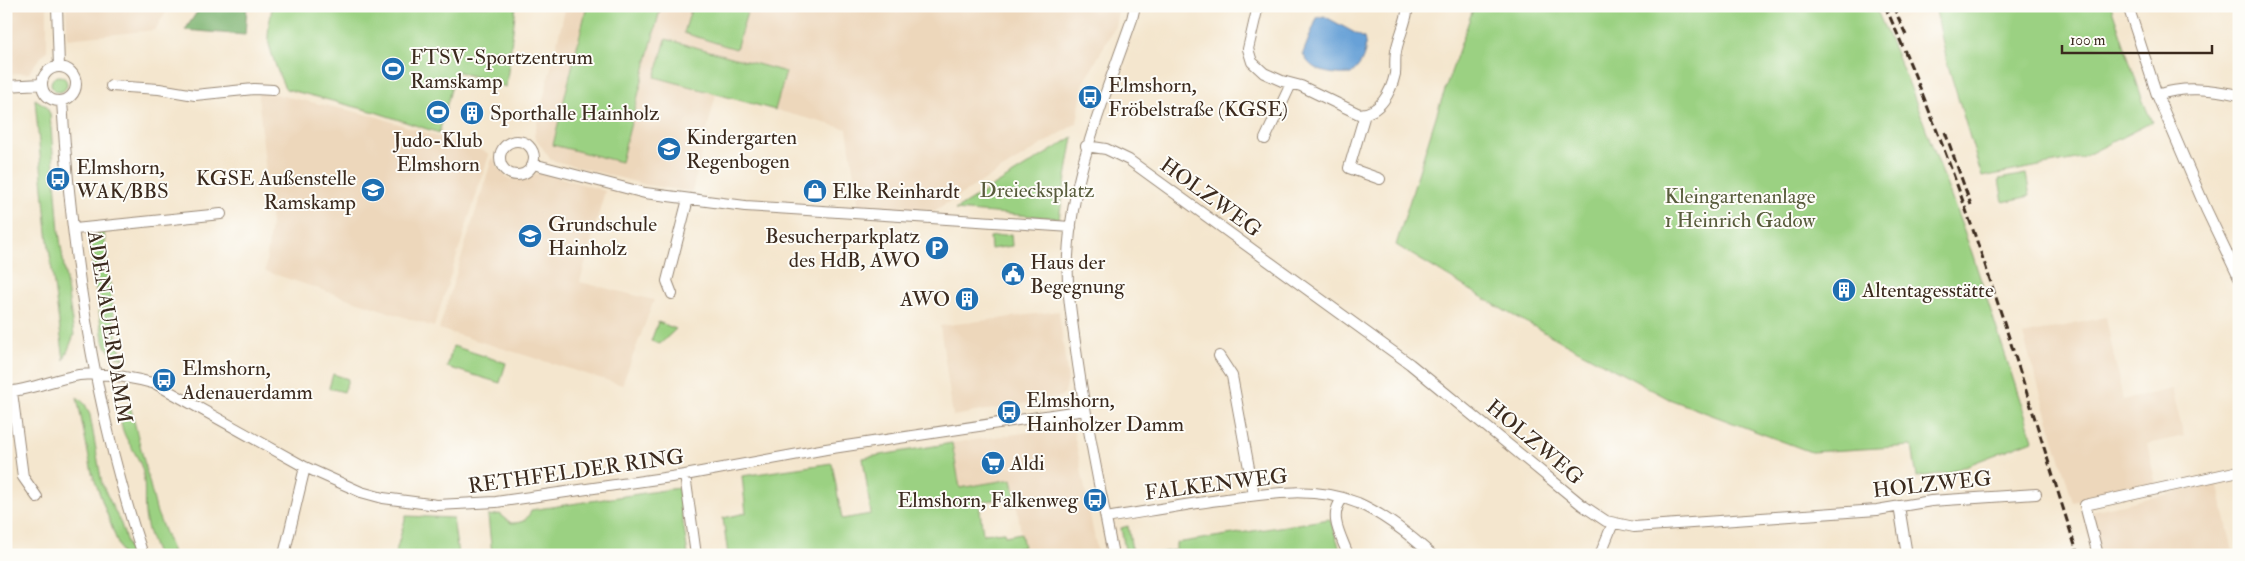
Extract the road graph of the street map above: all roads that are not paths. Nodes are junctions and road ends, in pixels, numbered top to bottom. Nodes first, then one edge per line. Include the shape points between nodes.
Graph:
1 (56, 6) edge
2 (1135, 6) edge
3 (1258, 6) edge
4 (1408, 6) edge
5 (2128, 6) edge
6 (58, 67) junction
7 (42, 84) junction
8 (1291, 84) junction
9 (6, 86) edge
10 (111, 86) dead end
11 (273, 90) dead end
12 (2157, 95) junction
13 (2239, 95) edge
14 (62, 100) junction
15 (1365, 114) junction
16 (1264, 139) dead end
17 (1086, 146) junction
18 (533, 164) dead end
19 (1380, 179) dead end
20 (688, 199) junction
21 (221, 214) dead end
22 (1071, 227) junction
23 (74, 230) junction
24 (2239, 278) edge
25 (672, 294) dead end
26 (1219, 356) dead end
27 (96, 374) junction
28 (9, 392) edge
29 (1085, 410) junction
30 (305, 467) junction
31 (2239, 471) edge
32 (685, 476) junction
33 (2036, 494) dead end
34 (1254, 495) junction
35 (37, 497) dead end
36 (1342, 499) junction
37 (1899, 506) junction
38 (1106, 518) junction
39 (1613, 523) junction
40 (143, 555) edge
41 (284, 555) edge
42 (696, 555) edge
43 (1113, 555) edge
44 (1348, 555) edge
45 (1432, 555) edge
46 (1600, 555) edge
47 (1907, 555) edge
48 (2098, 555) edge

1 - 6 street
2 - 17 street
3 - 8 street via 1248,55 1256,68
4 - 15 street via 1389,92 1380,105
5 - 12 street
6 - 7 street via 45,74
6 - 14 street via 69,70 76,78 72,95
7 - 9 street
7 - 14 street via 46,95
8 - 15 street via 1352,112
8 - 16 street
10 - 11 street via 195,95
12 - 13 street via 2206,89
12 - 24 street
14 - 23 street, ADENAUERDAMM
15 - 19 street via 1349,168
17 - 22 street
17 - 39 street, HOLZWEG via 1106,149 1129,160 1410,364 1582,505
18 - 20 street via 645,193
20 - 22 street via 775,209
20 - 25 street via 667,281
21 - 23 street
22 - 29 street via 1068,295
23 - 27 street, ADENAUERDAMM
26 - 34 street via 1232,376
27 - 28 street, RETHFELDER RING
27 - 30 street, RETHFELDER RING via 130,377 156,384
27 - 40 street, ADENAUERDAMM via 118,477
28 - 35 street via 22,477
29 - 32 street, RETHFELDER RING via 826,449
29 - 38 street
30 - 32 street, RETHFELDER RING via 361,492 437,505 496,502
30 - 41 street
31 - 48 street via 2085,505
32 - 42 street
33 - 37 street, HOLZWEG via 1932,500
34 - 36 street, FALKENWEG via 1288,492
34 - 38 street, FALKENWEG
36 - 44 street via 1335,511 1335,519
36 - 45 street, FALKENWEG via 1369,509 1390,522
37 - 39 street, HOLZWEG via 1634,527
37 - 47 street
38 - 43 street
39 - 46 street

